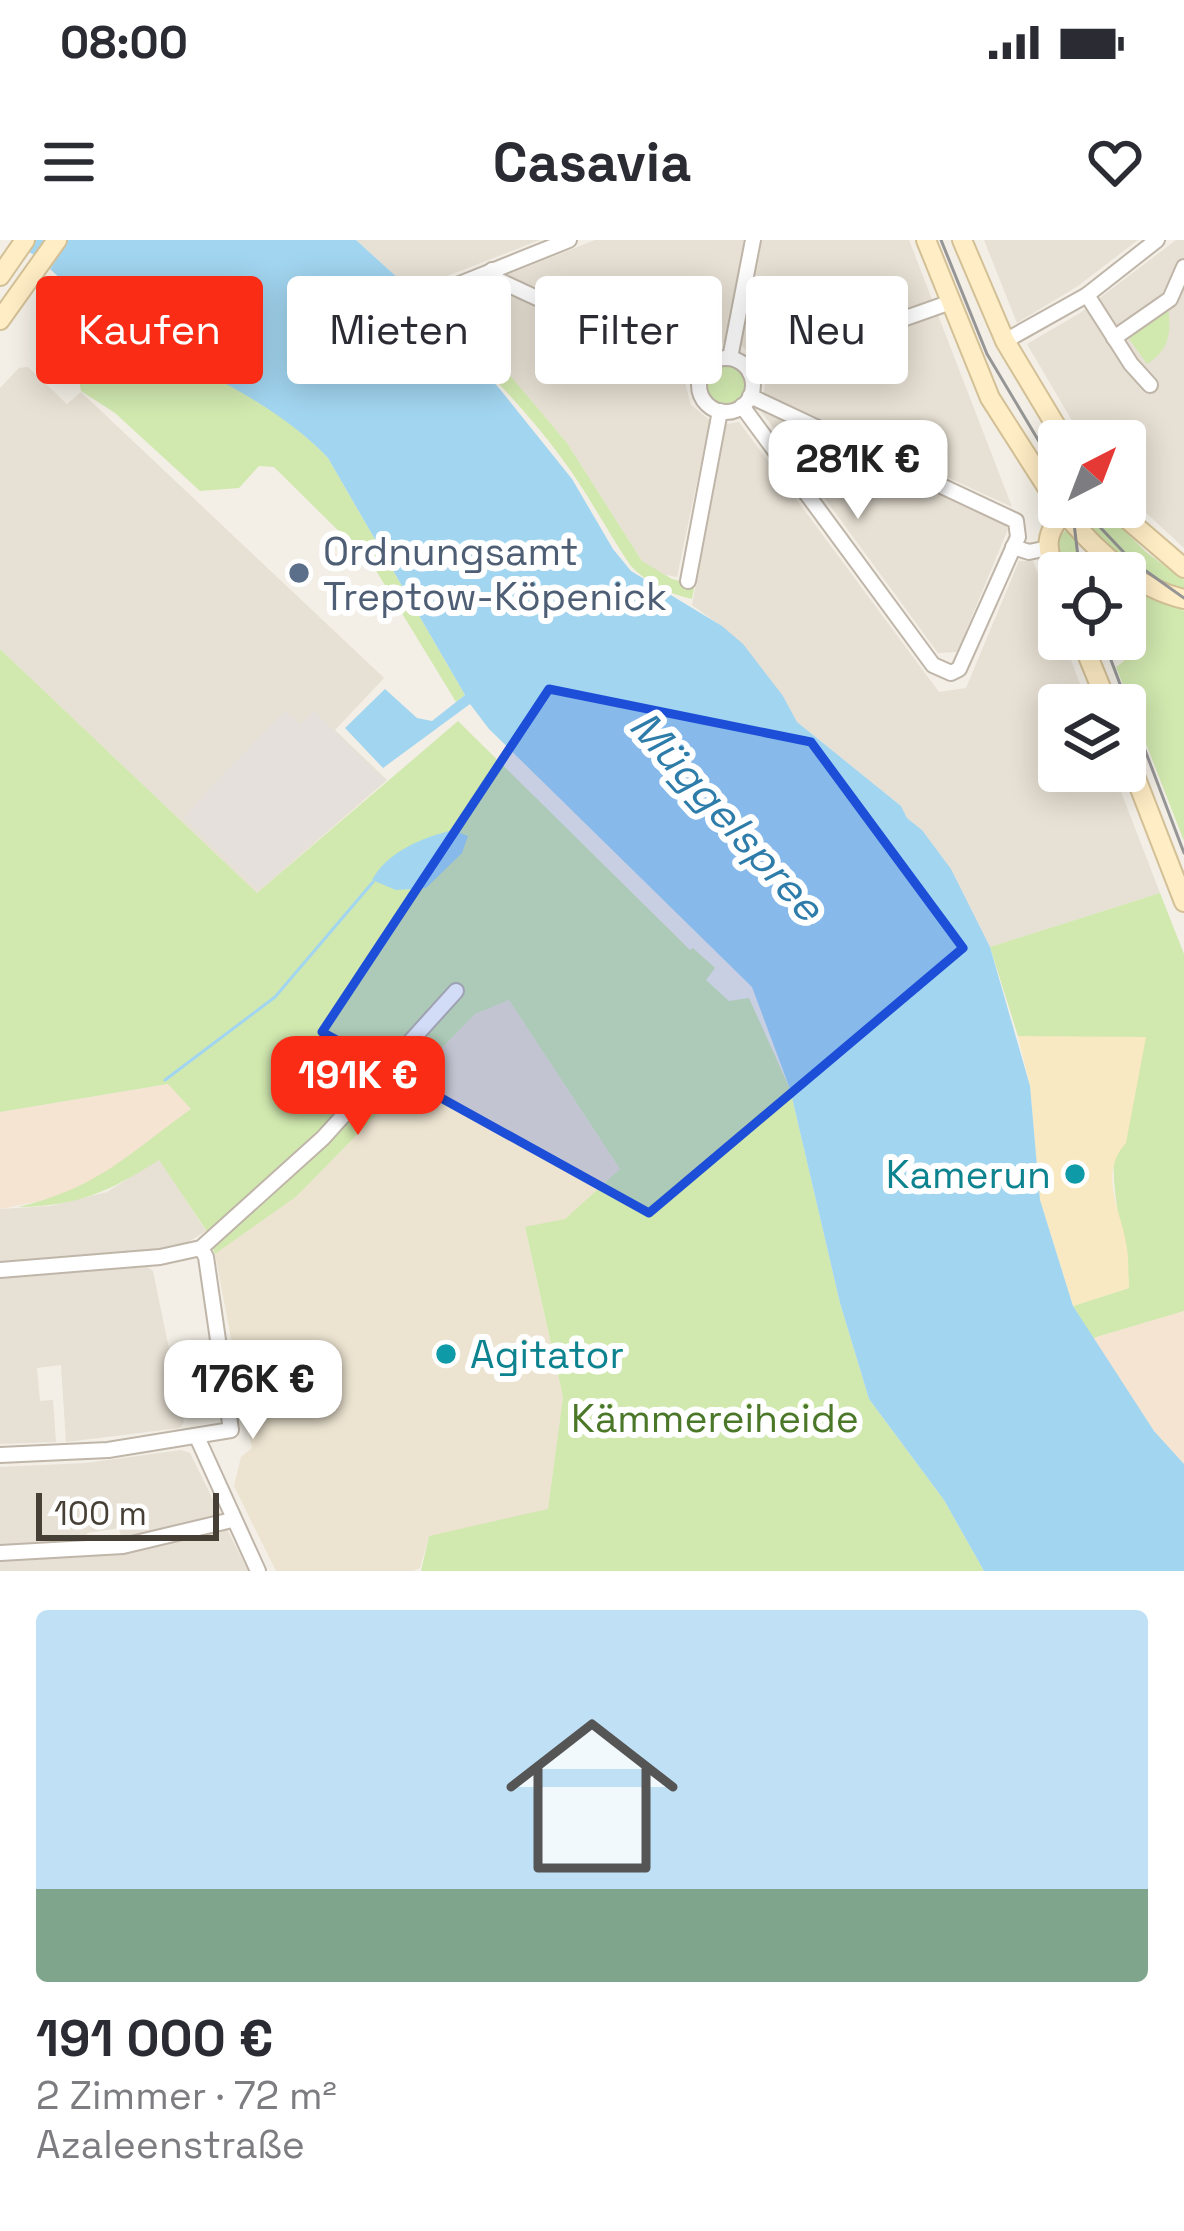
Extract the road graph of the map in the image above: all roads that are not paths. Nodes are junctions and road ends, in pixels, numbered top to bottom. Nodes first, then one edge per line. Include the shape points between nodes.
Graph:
1 (26, 240) edge
2 (56, 240) edge
3 (569, 240) edge
4 (753, 240) edge
5 (926, 240) edge
6 (962, 240) edge
7 (1157, 240) edge
8 (1184, 267) edge
9 (492, 271) junction
10 (0, 276) edge
11 (480, 276) edge
12 (1087, 295) junction
13 (535, 297) edge
14 (951, 302) junction
15 (4, 315) edge
16 (908, 317) edge
17 (1114, 338) junction
18 (1005, 341) junction
19 (730, 358) junction
20 (722, 360) edge
21 (746, 369) edge
22 (701, 384) edge
23 (748, 384) edge
24 (1150, 385) dead end
25 (746, 401) junction
26 (720, 411) junction
27 (1052, 420) edge
28 (1038, 472) edge
29 (1051, 528) edge
30 (1084, 528) edge
31 (1137, 528) edge
32 (1013, 547) junction
33 (1048, 548) junction
34 (1049, 552) edge
35 (1184, 568) edge
36 (688, 581) dead end
37 (1184, 598) edge
38 (1141, 792) edge
39 (1184, 902) edge
40 (456, 991) dead end
41 (201, 1248) junction
42 (0, 1270) edge
43 (197, 1437) junction
44 (0, 1455) edge
45 (232, 1520) junction
46 (0, 1553) edge
47 (258, 1571) edge

1 - 10 main road
2 - 15 main road
3 - 9 street
4 - 19 street
5 - 14 main road
6 - 18 main road
7 - 12 street
8 - 17 street via 1170,299
9 - 11 street
9 - 13 street
12 - 17 street
12 - 18 street
14 - 16 street
14 - 28 main road via 1000,417
17 - 24 street
18 - 27 main road
19 - 20 street
19 - 21 street
22 - 26 street via 701,397
23 - 25 street
25 - 26 street
25 - 32 street via 1016,520
25 - 32 street via 942,670 951,673 964,661
26 - 36 street
29 - 33 main road
30 - 37 main road via 1136,578
31 - 35 main road
32 - 33 street
33 - 34 main road
38 - 39 main road
40 - 41 street via 323,1138
41 - 42 street
41 - 43 street via 232,1421 231,1430
43 - 44 street
43 - 45 street
45 - 46 street via 123,1546
45 - 47 street

